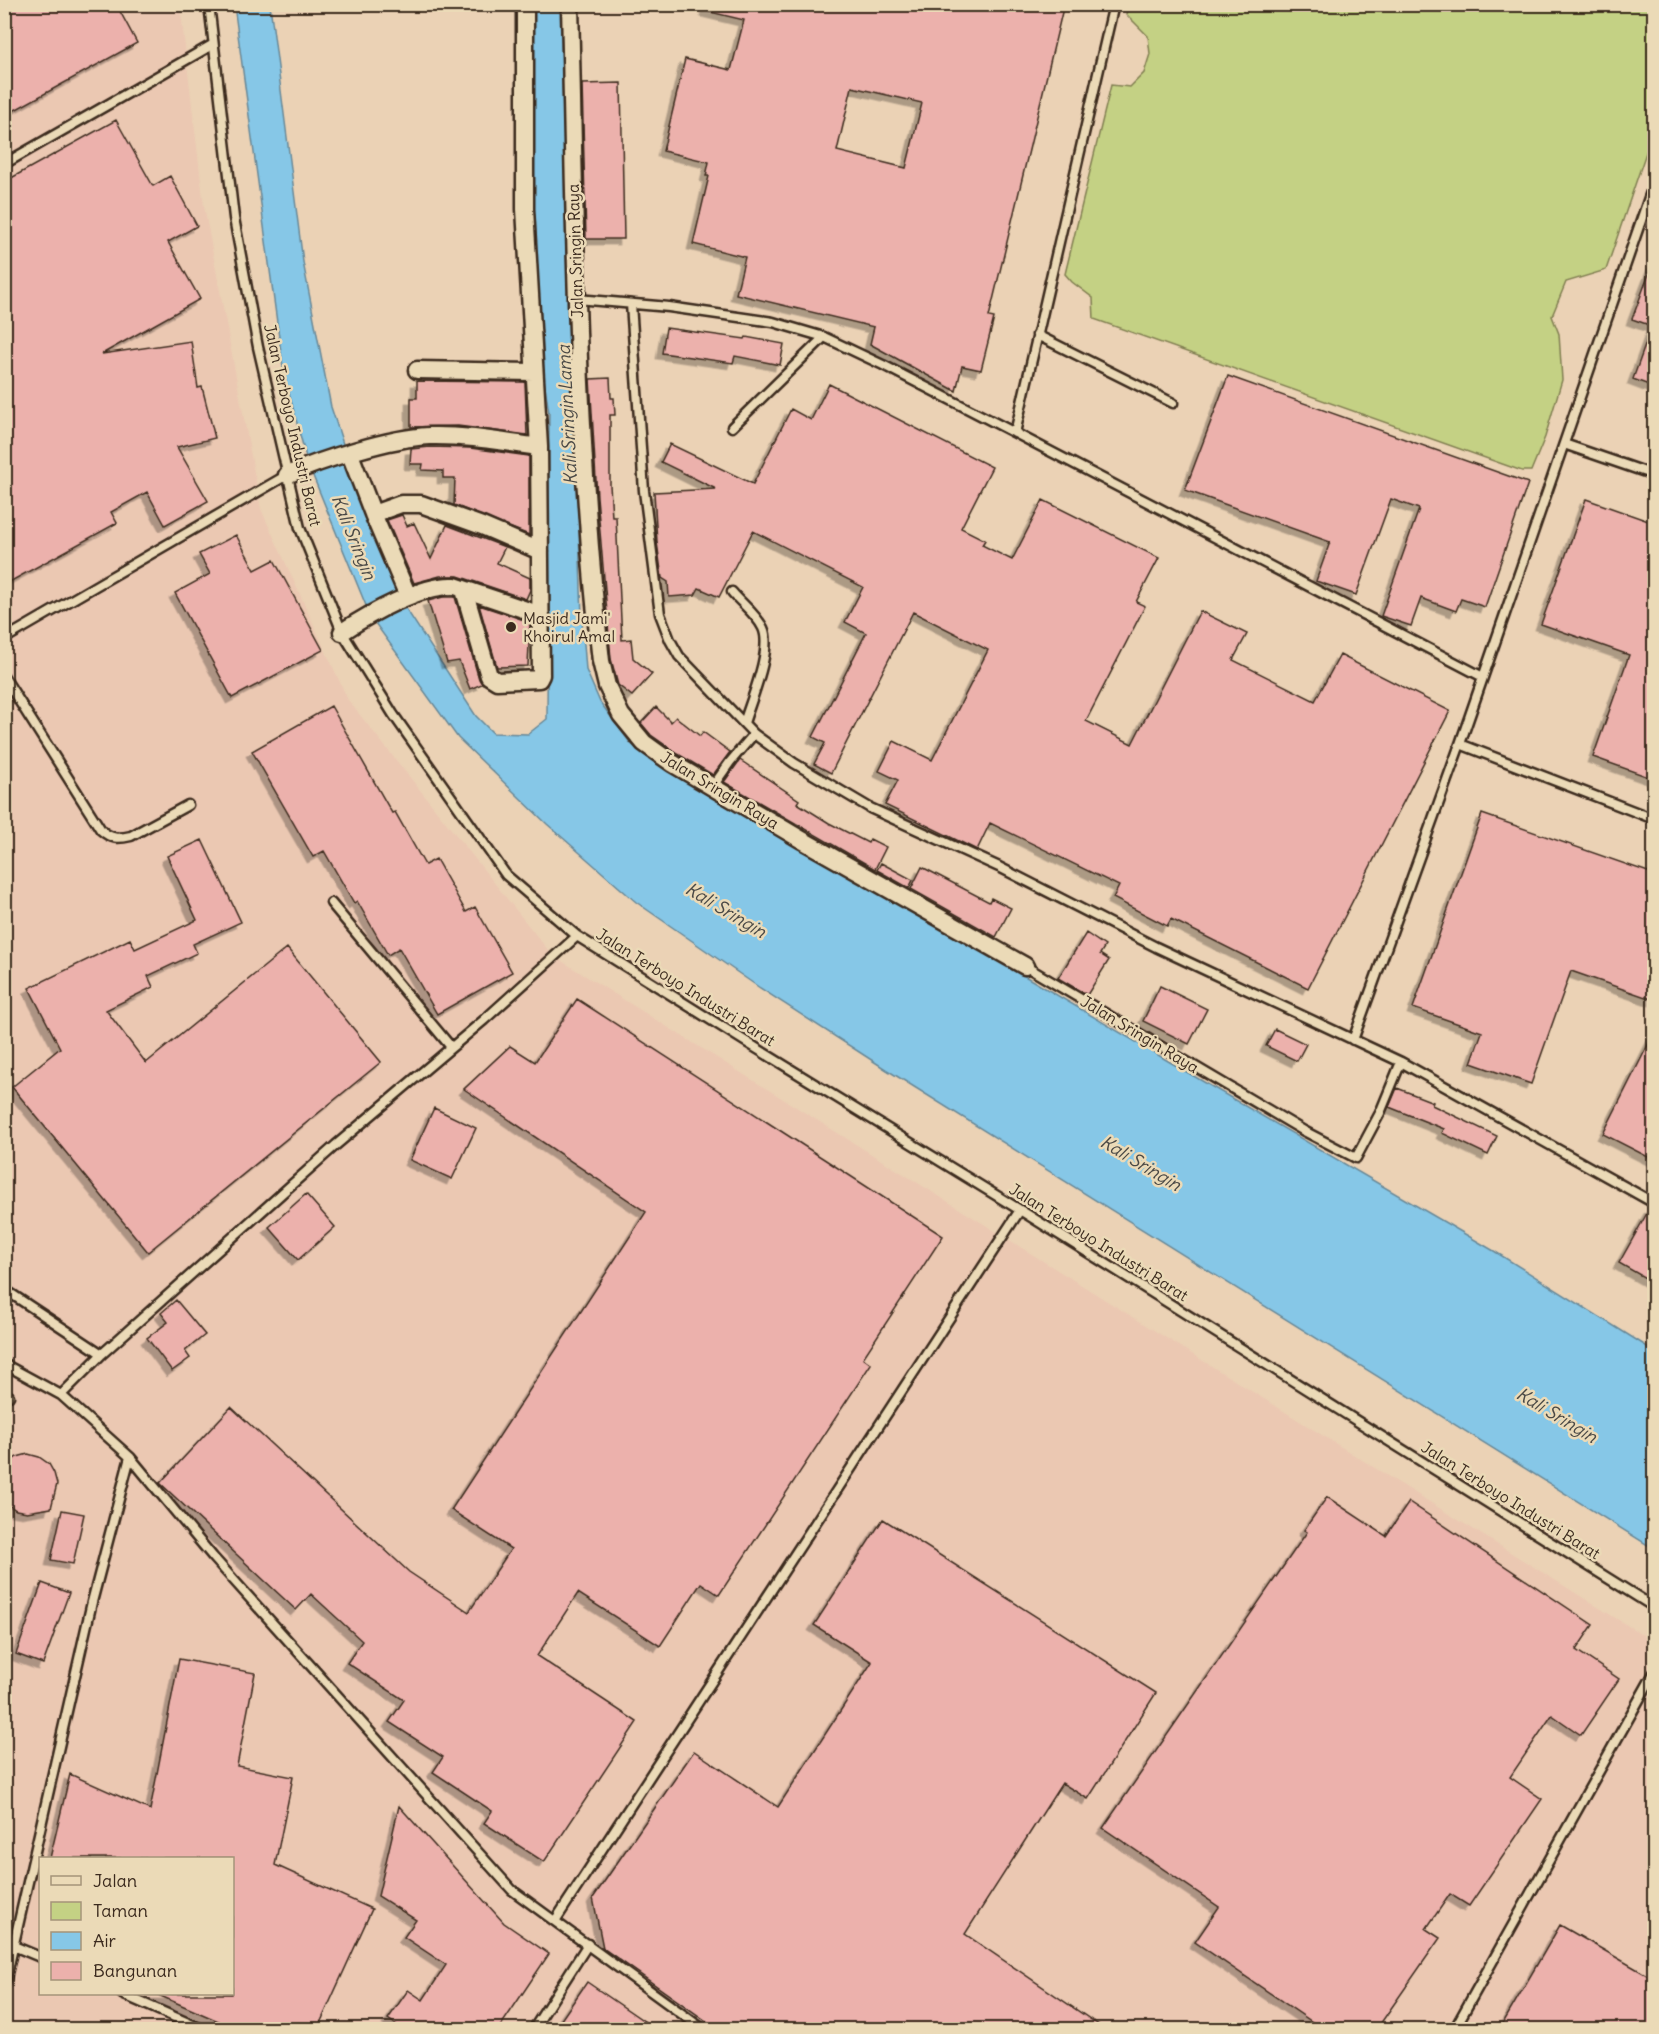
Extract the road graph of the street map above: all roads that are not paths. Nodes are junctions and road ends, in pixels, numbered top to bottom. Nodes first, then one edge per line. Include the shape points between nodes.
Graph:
1 (209, 4) edge
2 (525, 4) edge
3 (570, 4) edge
4 (1114, 4) edge
5 (212, 45) junction
6 (4, 164) edge
7 (1654, 183) edge
8 (577, 299) junction
9 (631, 304) junction
10 (1037, 335) junction
11 (824, 337) junction
12 (417, 370) dead end
13 (534, 372) junction
14 (1173, 403) dead end
15 (732, 427) dead end
16 (1015, 432) junction
17 (1564, 444) junction
18 (539, 447) junction
19 (347, 454) junction
20 (294, 472) junction
21 (1654, 475) edge
22 (373, 514) junction
23 (540, 551) junction
24 (464, 590) junction
25 (732, 592) dead end
26 (407, 596) junction
27 (541, 615) junction
28 (348, 628) junction
29 (4, 639) edge
30 (4, 677) edge
31 (1484, 677) junction
32 (744, 723) junction
33 (754, 734) junction
34 (1460, 744) junction
35 (713, 786) junction
36 (188, 805) dead end
37 (1654, 819) edge
38 (331, 903) dead end
39 (578, 936) junction
40 (1025, 966) joint
41 (1353, 1040) junction
42 (451, 1047) junction
43 (1401, 1062) junction
44 (1654, 1203) edge
45 (1020, 1210) junction
46 (4, 1290) edge
47 (102, 1354) junction
48 (4, 1364) edge
49 (62, 1395) junction
50 (130, 1457) junction
51 (1654, 1607) edge
52 (1654, 1673) edge
53 (555, 1921) junction
54 (4, 1942) edge
55 (588, 1944) junction
56 (14, 1946) junction
57 (39, 1957) edge
58 (4, 1987) edge
59 (124, 1995) edge
60 (204, 2030) edge
61 (533, 2030) edge
62 (704, 2030) edge
63 (1454, 2030) edge

1 - 5 lane, Jalan Terboyo Industri Barat
2 - 13 street via 525,209
3 - 8 street, Jalan Sringin Raya
4 - 10 lane
5 - 6 lane
5 - 20 lane, Jalan Terboyo Industri Barat via 234,218 258,347
7 - 17 lane
8 - 9 lane
8 - 35 street, Jalan Sringin Raya via 588,516 603,675 621,715 644,743
9 - 11 lane via 773,322
9 - 32 lane via 644,491 660,614 679,656
10 - 14 lane
10 - 16 lane
11 - 15 lane
11 - 16 lane
12 - 13 street
13 - 18 street
16 - 31 lane
17 - 21 lane
17 - 31 lane
18 - 19 street via 428,436 405,438
18 - 23 street
19 - 20 street
19 - 22 street
20 - 28 lane, Jalan Terboyo Industri Barat via 300,528
20 - 29 lane
22 - 23 street via 401,504 421,504
22 - 26 street
23 - 27 street
24 - 26 street via 446,585
24 - 27 street
24 - 27 street via 492,680 539,679
25 - 32 lane via 762,626 765,637 765,651
26 - 28 street
28 - 39 lane, Jalan Terboyo Industri Barat via 393,714 506,875
30 - 36 lane via 108,836 131,836
31 - 34 lane
32 - 33 lane
33 - 35 lane
33 - 41 lane via 870,808
34 - 37 lane
34 - 41 lane
35 - 40 street, Jalan Sringin Raya
38 - 42 lane
39 - 42 lane
39 - 45 lane, Jalan Terboyo Industri Barat
40 - 43 lane, Jalan Sringin Raya via 1356,1158
41 - 43 lane
42 - 47 lane
43 - 44 lane
45 - 51 lane, Jalan Terboyo Industri Barat
45 - 53 lane
46 - 47 lane
47 - 49 lane
48 - 49 lane
49 - 50 lane
50 - 53 lane via 213,1557 512,1890
50 - 56 lane via 92,1602
52 - 63 lane
53 - 55 lane
54 - 56 lane
55 - 61 lane
55 - 62 lane
56 - 57 lane
56 - 58 lane
59 - 60 lane

